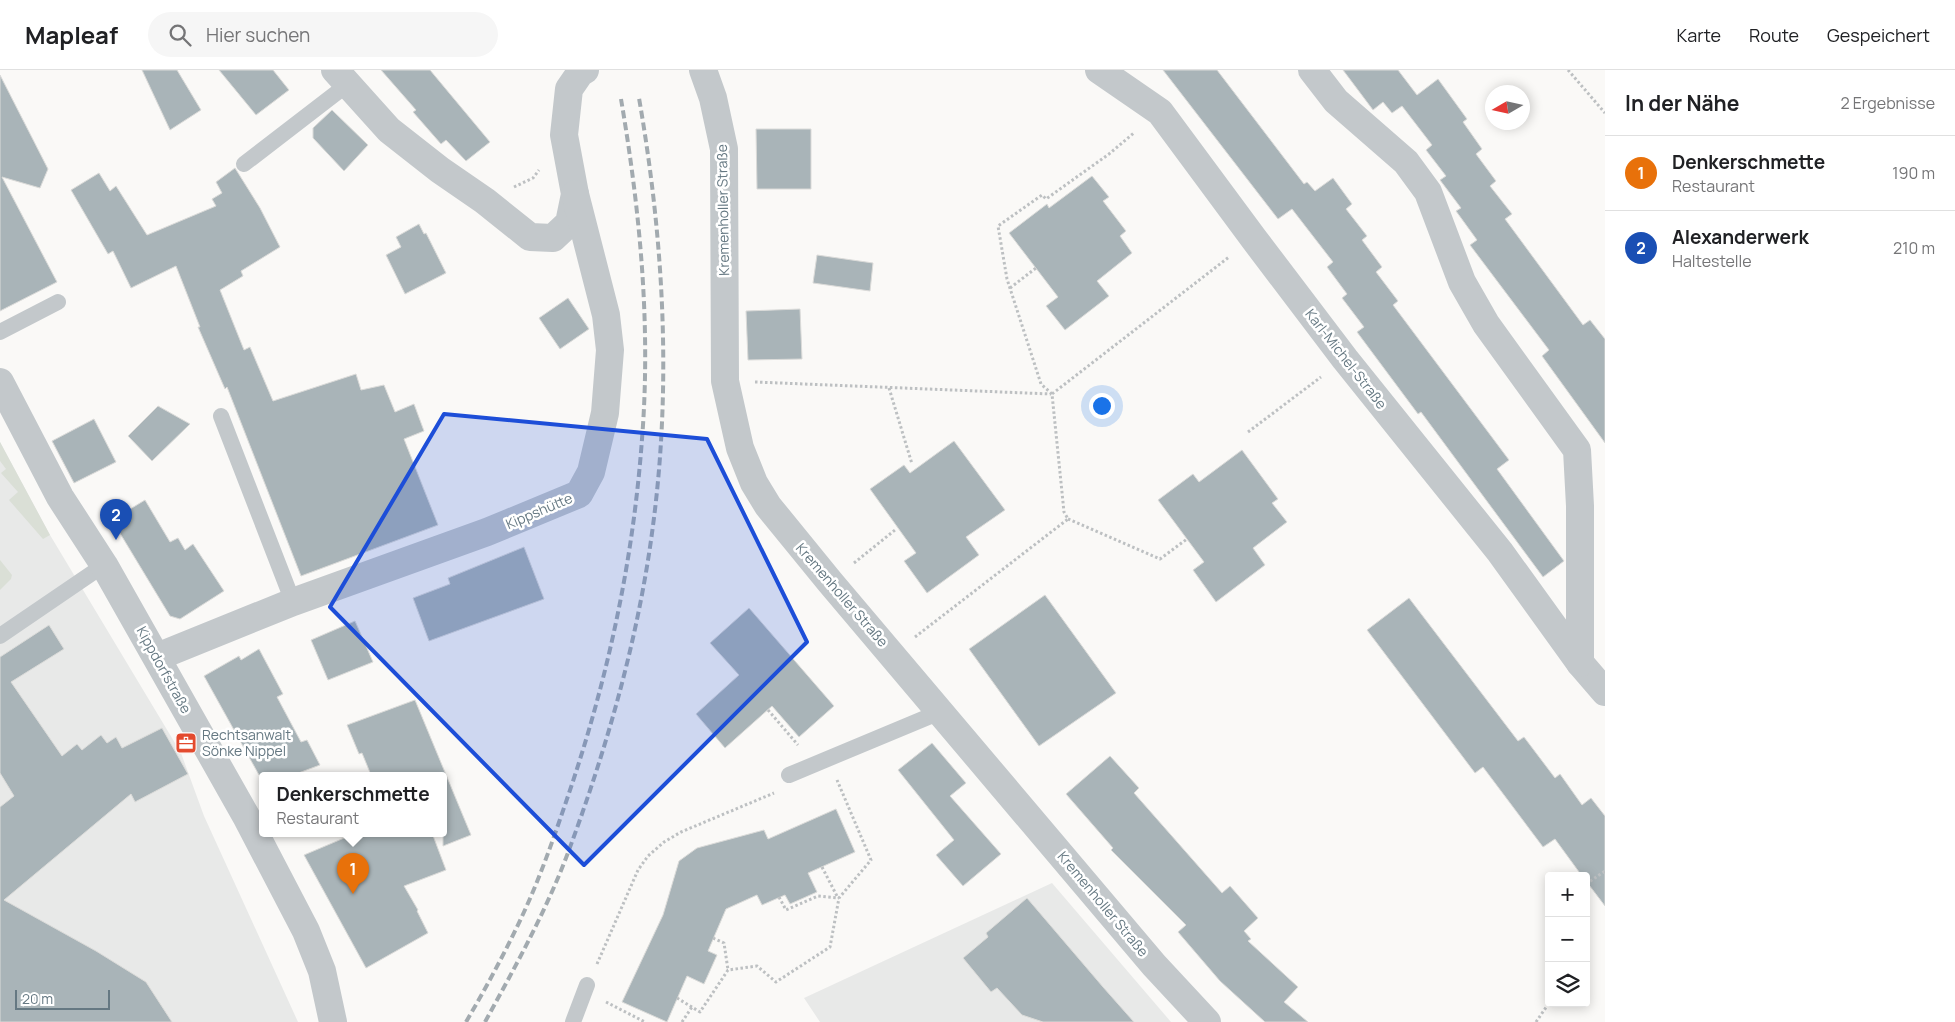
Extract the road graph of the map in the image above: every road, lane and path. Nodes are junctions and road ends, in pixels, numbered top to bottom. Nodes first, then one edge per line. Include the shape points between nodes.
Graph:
1 (586, 70) edge
2 (703, 70) edge
3 (1099, 70) edge
4 (1312, 70) edge
5 (1568, 70) edge
6 (341, 77) edge
7 (1605, 113) edge
8 (564, 134) junction
9 (1109, 154) dead end
10 (244, 164) dead end
11 (576, 194) junction
12 (485, 202) junction
13 (1254, 239) junction
14 (1036, 268) dead end
15 (1010, 288) junction
16 (58, 302) dead end
17 (0, 332) edge
18 (1345, 359) junction
19 (725, 381) junction
20 (0, 382) edge
21 (889, 388) junction
22 (1052, 394) junction
23 (221, 416) dead end
24 (1248, 432) dead end
25 (912, 464) dead end
26 (1068, 519) junction
27 (895, 530) dead end
28 (1187, 539) dead end
29 (104, 565) junction
30 (830, 582) junction
31 (293, 602) junction
32 (0, 636) edge
33 (892, 654) junction
34 (158, 657) junction
35 (1580, 662) junction
36 (1605, 692) edge
37 (768, 710) dead end
38 (940, 712) junction
39 (821, 761) junction
40 (789, 775) joint
41 (822, 867) dead end
42 (1605, 871) edge
43 (1590, 881) edge
44 (779, 897) dead end
45 (838, 898) junction
46 (714, 938) dead end
47 (728, 970) junction
48 (586, 988) junction
49 (677, 998) dead end
50 (692, 1007) junction
51 (1546, 1007) edge
52 (333, 1022) edge
53 (573, 1022) edge
54 (645, 1022) edge
55 (682, 1022) edge
56 (1207, 1022) edge
57 (1536, 1022) edge

1 - 8 street via 570,89
2 - 19 street, Kremenholler Straße via 724,149
3 - 13 street, Karl-Michel-Straße via 1160,112
4 - 35 street via 1336,100 1406,162 1428,192 1462,282 1486,324 1577,450
5 - 7 path
6 - 10 lane
6 - 12 street via 389,130
8 - 11 street
8 - 12 path via 533,178
9 - 15 path via 1046,199 1042,195 998,226
11 - 12 street via 569,223 553,238 530,237
11 - 31 street, Kippshütte via 606,315 610,350 605,413 591,472 579,494 487,532
13 - 18 street, Karl-Michel-Straße
13 - 22 path
14 - 15 path
15 - 22 path via 1041,384
16 - 17 lane
18 - 24 path
18 - 35 street, Karl-Michel-Straße via 1500,552
19 - 21 path
19 - 30 street, Kremenholler Straße via 740,448 754,483
20 - 29 street, Kippdorfstraße via 60,497
21 - 22 path
21 - 25 path
22 - 26 path via 1064,512
23 - 31 lane
26 - 28 path via 1160,559
26 - 33 path
27 - 30 path
29 - 32 lane
29 - 34 street, Kippdorfstraße
30 - 33 street, Kremenholler Straße
31 - 34 street, Kippshütte
33 - 38 street, Kremenholler Straße
34 - 52 street, Kippdorfstraße via 306,931 322,971
35 - 36 street, Karl-Michel-Straße
37 - 39 path
38 - 39 lane
38 - 56 street, Kremenholler Straße via 1154,965
39 - 40 lane
39 - 45 path via 871,860
40 - 48 path via 775,792 681,832 648,856 638,870
41 - 45 path
42 - 43 path
44 - 45 path via 786,910 818,896
45 - 47 path via 830,947 776,982 757,966
46 - 47 path via 724,943
47 - 50 path via 700,1012
48 - 53 lane
48 - 54 path
49 - 50 path
50 - 55 path
51 - 57 path

